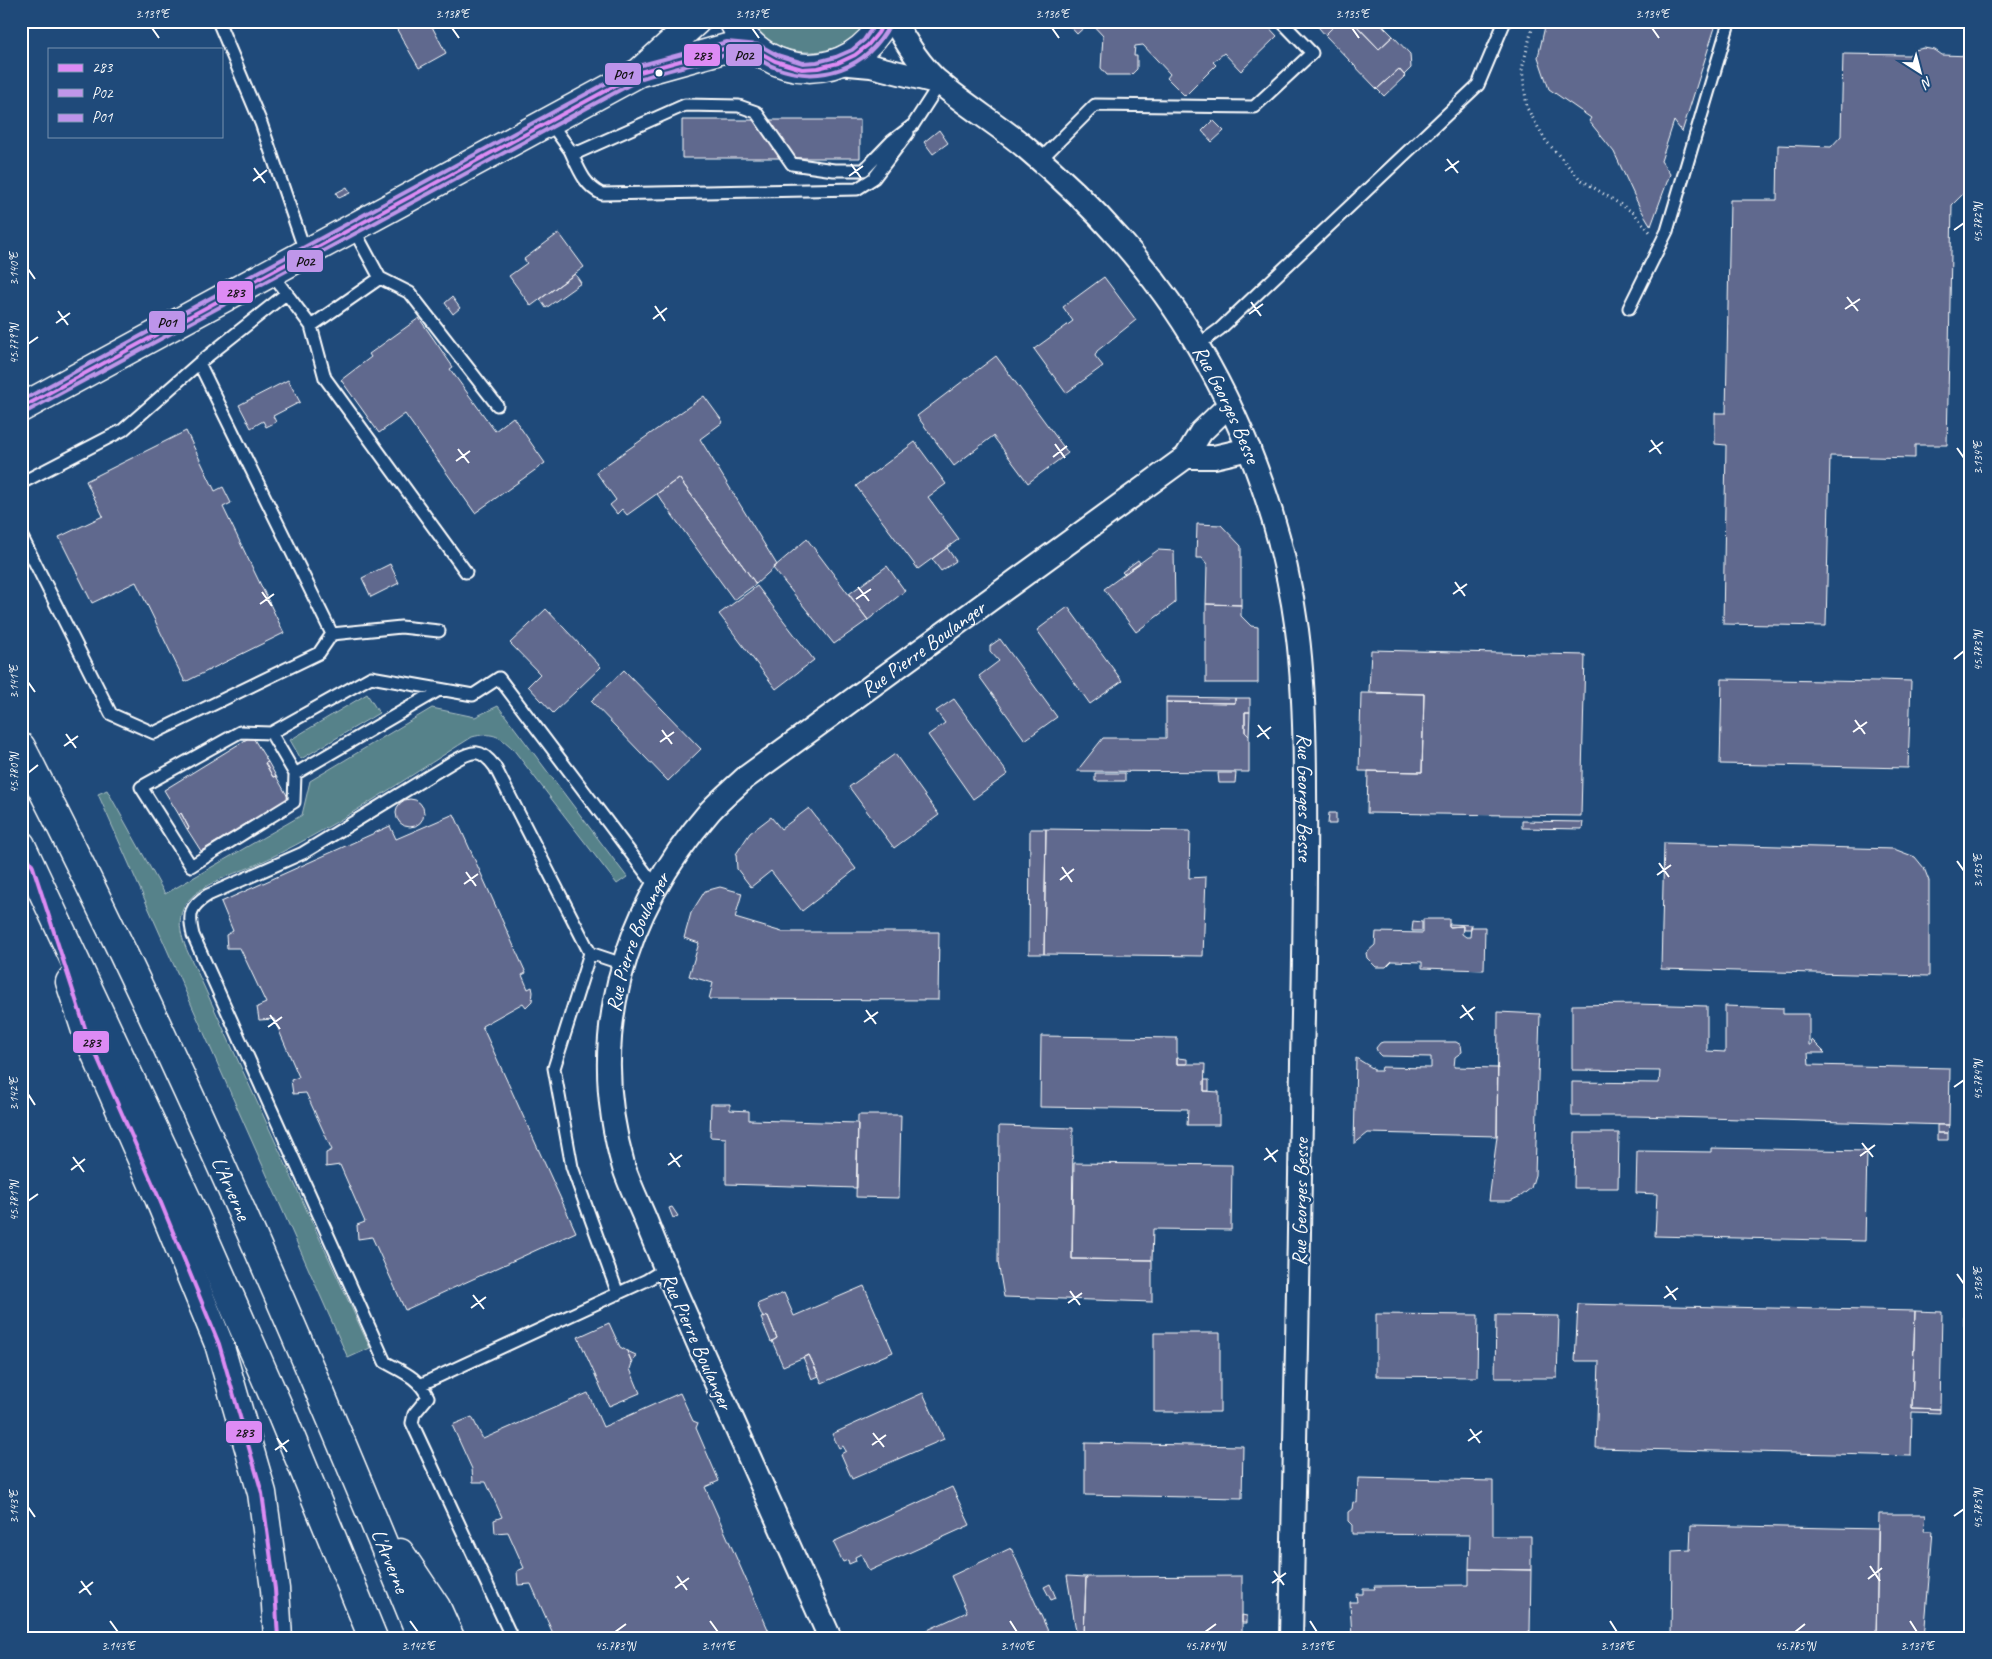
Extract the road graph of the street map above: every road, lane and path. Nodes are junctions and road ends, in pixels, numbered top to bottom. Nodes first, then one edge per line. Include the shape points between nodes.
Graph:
1 (218, 21) edge
2 (696, 21) edge
3 (733, 21) edge
4 (884, 21) edge
5 (894, 21) edge
6 (1281, 21) edge
7 (1504, 21) edge
8 (1534, 21) edge
9 (1728, 26) dead end
10 (757, 51) junction
11 (838, 63) junction
12 (640, 72) junction
13 (940, 83) junction
14 (549, 121) junction
15 (913, 125) junction
16 (570, 150) junction
17 (1040, 160) junction
18 (353, 228) junction
19 (1660, 244) junction
20 (306, 254) junction
21 (380, 278) junction
22 (279, 283) junction
23 (1629, 308) dead end
24 (311, 326) junction
25 (1198, 345) junction
26 (199, 363) junction
27 (497, 405) dead end
28 (1229, 405) junction
29 (21, 408) edge
30 (1249, 449) junction
31 (1186, 457) junction
32 (21, 483) edge
33 (21, 535) edge
34 (466, 572) dead end
35 (439, 632) dead end
36 (332, 634) junction
37 (439, 690) junction
38 (271, 733) junction
39 (21, 747) edge
40 (295, 774) junction
41 (27, 856) edge
42 (657, 888) junction
43 (590, 953) junction
44 (623, 964) junction
45 (665, 1269) junction
46 (618, 1294) junction
47 (422, 1384) junction
48 (368, 1506) junction
49 (278, 1638) edge
50 (373, 1638) edge
51 (422, 1638) edge
52 (450, 1638) edge
53 (512, 1638) edge
54 (830, 1638) edge
55 (1291, 1638) edge

1 - 20 lane via 261,124
2 - 12 main road
3 - 10 main road via 740,34
4 - 11 main road via 868,44
5 - 13 street, Rue Georges Besse via 911,50
6 - 17 lane via 1312,53 1254,107 1095,105
7 - 25 lane via 1478,85 1220,329
8 - 19 path via 1522,69 1527,108 1546,141 1580,179 1634,213
9 - 19 lane via 1667,231
10 - 11 main road via 775,62 802,69
10 - 12 main road via 727,48
11 - 13 street, Rue Georges Besse via 871,66
12 - 14 main road
13 - 15 lane
13 - 17 street, Rue Georges Besse
14 - 16 lane
14 - 18 main road
15 - 16 lane via 874,178 857,189 602,194 593,190 583,177
15 - 16 lane via 864,170 792,164 756,112 739,106 685,105 586,150
17 - 25 street, Rue Georges Besse via 1127,247
18 - 20 main road
18 - 21 lane
19 - 23 lane
20 - 22 main road
21 - 24 lane
21 - 27 lane via 410,293
22 - 24 lane
22 - 26 lane
22 - 29 main road
24 - 34 lane via 325,378
25 - 28 street, Rue Georges Besse
26 - 32 lane via 122,430
26 - 36 lane
28 - 30 street, Rue Georges Besse
28 - 31 street, Rue Pierre Boulanger via 1201,432
30 - 31 street via 1214,457
30 - 55 street, Rue Georges Besse via 1288,581 1301,662 1304,723 1306,845
31 - 42 street, Rue Pierre Boulanger via 745,778 712,808 689,836
33 - 36 lane via 110,714 154,733 319,653
35 - 36 lane via 402,627
37 - 38 lane via 371,677
37 - 40 lane
37 - 42 lane via 473,695 499,678
38 - 40 lane
38 - 40 lane via 240,732 142,787 191,866 294,802
39 - 48 main road, L'Arverne via 113,930 252,1233
41 - 49 main road via 87,1034 219,1344 262,1493
41 - 50 main road, L'Arverne via 195,1217 278,1406
42 - 44 street, Rue Pierre Boulanger via 638,924
43 - 44 lane
43 - 46 lane via 554,1068 572,1167
43 - 47 lane via 495,767 486,755 476,752 454,761 303,853 197,901 191,911 193,935 385,1362
44 - 45 street, Rue Pierre Boulanger via 608,1048 613,1110 624,1169
45 - 46 lane
45 - 54 street, Rue Pierre Boulanger
46 - 47 lane
47 - 53 lane via 428,1397 414,1414 412,1423
48 - 51 main road, L'Arverne
48 - 52 main road via 436,1607

